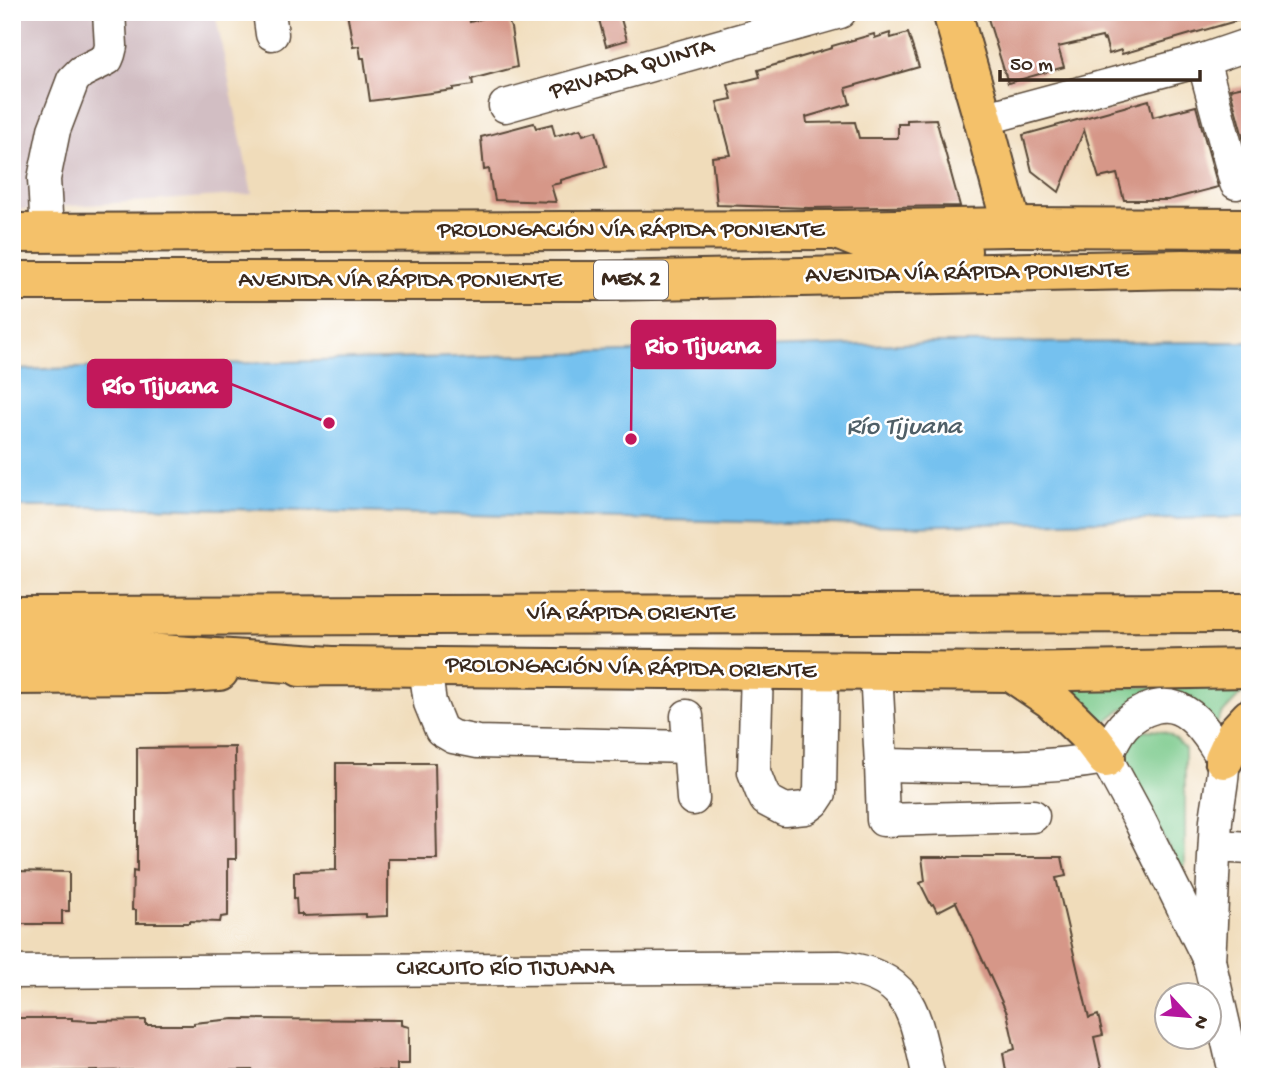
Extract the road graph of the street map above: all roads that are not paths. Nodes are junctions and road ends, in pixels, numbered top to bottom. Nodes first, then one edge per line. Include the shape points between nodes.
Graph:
1 (109, 12) edge
2 (840, 12) edge
3 (952, 12) edge
4 (1250, 44) edge
5 (1203, 60) junction
6 (505, 106) dead end
7 (983, 119) junction
8 (1236, 183) dead end
9 (1012, 227) junction
10 (1250, 228) edge
11 (837, 230) junction
12 (30, 233) edge
13 (1183, 269) junction
14 (1250, 270) edge
15 (12, 281) edge
16 (1250, 613) edge
17 (12, 616) edge
18 (12, 647) edge
19 (332, 666) junction
20 (425, 667) junction
21 (1250, 668) edge
22 (757, 670) junction
23 (822, 671) junction
24 (876, 671) junction
25 (1012, 672) junction
26 (12, 675) edge
27 (1250, 718) edge
28 (1106, 758) junction
29 (1224, 759) junction
30 (881, 765) junction
31 (693, 799) dead end
32 (1033, 816) dead end
33 (1215, 846) junction
34 (1250, 848) edge
35 (1205, 941) junction
36 (12, 972) edge
37 (929, 1077) edge
38 (1236, 1077) edge

1 - 12 street via 109,54 73,80 54,131
2 - 6 street, PRIVADA QUINTA
3 - 7 main road
4 - 5 street
5 - 7 street
5 - 8 street
7 - 9 main road
9 - 10 main road, PROLONGACIÓN VÍA RÁPIDA PONIENTE
9 - 11 main road, PROLONGACIÓN VÍA RÁPIDA PONIENTE
11 - 12 main road, PROLONGACIÓN VÍA RÁPIDA PONIENTE
11 - 13 main road via 877,246 1083,252 1129,256
13 - 14 main road, AVENIDA VÍA RÁPIDA PONIENTE / MEX 2
13 - 15 main road, AVENIDA VÍA RÁPIDA PONIENTE / MEX 2 via 604,281
16 - 17 main road, VÍA RÁPIDA ORIENTE
18 - 19 main road
19 - 20 main road, PROLONGACIÓN VÍA RÁPIDA ORIENTE
19 - 26 main road, PROLONGACIÓN VÍA RÁPIDA ORIENTE
20 - 22 main road, PROLONGACIÓN VÍA RÁPIDA ORIENTE
20 - 31 street via 430,703 441,730 453,737 478,742 688,732
21 - 25 main road, PROLONGACIÓN VÍA RÁPIDA ORIENTE
22 - 23 main road, PROLONGACIÓN VÍA RÁPIDA ORIENTE
22 - 23 street via 754,772 766,800 785,810 806,808 820,793
23 - 24 main road, PROLONGACIÓN VÍA RÁPIDA ORIENTE
24 - 25 main road, PROLONGACIÓN VÍA RÁPIDA ORIENTE
24 - 30 street
25 - 28 main road via 1051,699
27 - 29 main road via 1236,733
28 - 29 street via 1113,738 1130,720 1168,705 1194,718
28 - 30 street via 1025,768
28 - 35 street
29 - 33 street
30 - 32 street via 883,820
33 - 34 street
33 - 35 street
35 - 38 street
36 - 37 street, CIRCUITO RÍO TIJUANA via 861,969 897,988 915,1018

